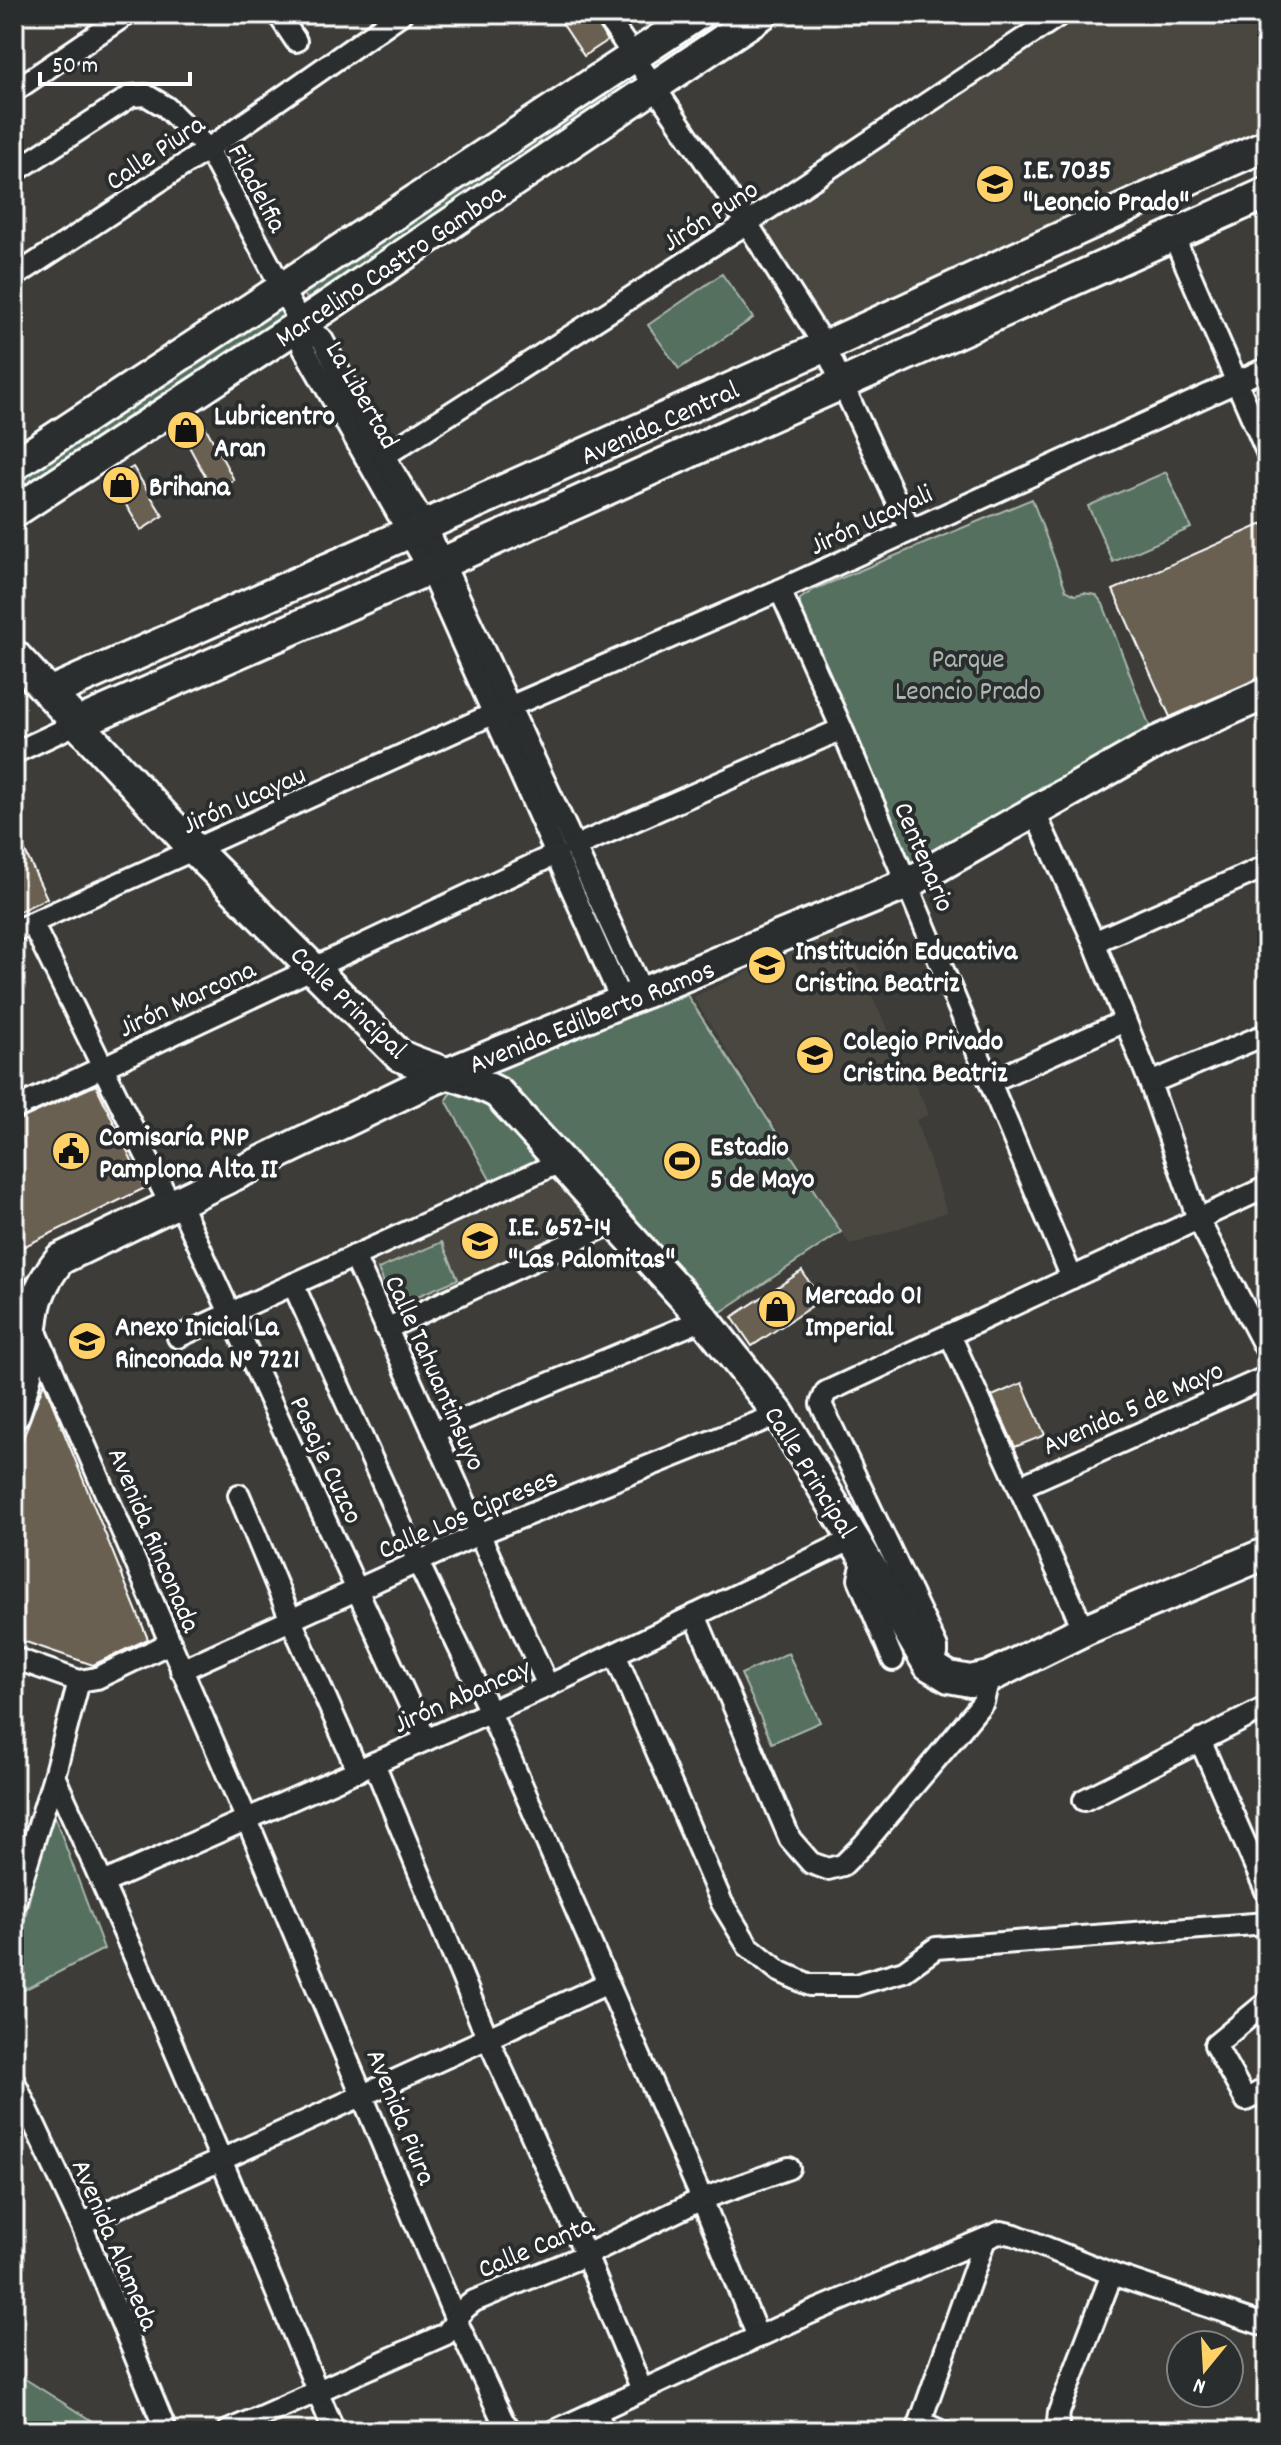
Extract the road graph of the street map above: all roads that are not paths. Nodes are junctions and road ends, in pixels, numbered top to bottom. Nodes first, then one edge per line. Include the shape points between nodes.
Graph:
1 (278, 14) edge
2 (401, 14) edge
3 (605, 14) edge
4 (698, 14) edge
5 (762, 14) edge
6 (1061, 14) edge
7 (119, 16) edge
8 (1037, 20) edge
9 (296, 41) dead end
10 (635, 56) junction
11 (656, 85) junction
12 (14, 91) edge
13 (1267, 145) edge
14 (208, 149) junction
15 (14, 172) edge
16 (1267, 193) edge
17 (747, 223) junction
18 (1173, 235) junction
19 (14, 277) edge
20 (281, 288) junction
21 (301, 324) junction
22 (825, 347) junction
23 (1267, 368) edge
24 (1237, 382) junction
25 (841, 384) junction
26 (1267, 452) edge
27 (384, 456) junction
28 (14, 465) edge
29 (14, 512) edge
30 (418, 529) junction
31 (910, 530) junction
32 (436, 565) junction
33 (780, 590) junction
34 (14, 655) edge
35 (49, 693) junction
36 (1267, 693) edge
37 (502, 710) junction
38 (78, 723) junction
39 (842, 729) junction
40 (14, 753) edge
41 (1034, 811) junction
42 (565, 850) junction
43 (196, 851) junction
44 (1267, 866) edge
45 (907, 884) junction
46 (23, 927) edge
47 (1094, 942) junction
48 (313, 967) junction
49 (632, 998) junction
50 (1125, 1021) junction
51 (1267, 1034) edge
52 (103, 1067) junction
53 (449, 1073) junction
54 (990, 1082) junction
55 (1150, 1083) junction
56 (14, 1109) edge
57 (560, 1162) junction
58 (1267, 1187) edge
59 (175, 1204) junction
60 (1198, 1219) junction
61 (615, 1222) junction
62 (354, 1256) junction
63 (1072, 1278) junction
64 (14, 1281) edge
65 (293, 1284) junction
66 (230, 1313) junction
67 (31, 1317) junction
68 (704, 1319) junction
69 (386, 1329) junction
70 (950, 1335) junction
71 (178, 1337) dead end
72 (1267, 1351) edge
73 (1267, 1377) edge
74 (14, 1414) edge
75 (779, 1414) junction
76 (433, 1432) junction
77 (1019, 1487) junction
78 (239, 1495) dead end
79 (479, 1534) junction
80 (862, 1550) junction
81 (1267, 1553) edge
82 (418, 1562) junction
83 (357, 1590) junction
84 (695, 1615) junction
85 (291, 1620) junction
86 (1084, 1630) junction
87 (170, 1643) junction
88 (615, 1654) junction
89 (14, 1658) edge
90 (893, 1660) dead end
91 (929, 1665) junction
92 (181, 1670) junction
93 (989, 1677) junction
94 (79, 1681) junction
95 (548, 1686) junction
96 (1267, 1707) edge
97 (490, 1712) junction
98 (426, 1740) junction
99 (1200, 1740) junction
100 (366, 1767) junction
101 (54, 1776) junction
102 (1084, 1800) dead end
103 (247, 1820) junction
104 (103, 1883) junction
105 (1267, 1893) edge
106 (14, 1905) edge
107 (1267, 1923) edge
108 (608, 1983) junction
109 (1267, 2002) edge
110 (488, 2038) junction
111 (14, 2081) edge
112 (1267, 2088) edge
113 (364, 2095) junction
114 (222, 2160) junction
115 (789, 2168) dead end
116 (702, 2199) junction
117 (81, 2224) junction
118 (985, 2239) junction
119 (586, 2255) junction
120 (1112, 2274) junction
121 (456, 2320) junction
122 (1267, 2326) edge
123 (758, 2337) junction
124 (642, 2390) junction
125 (317, 2391) junction
126 (596, 2412) junction
127 (919, 2426) edge
128 (166, 2431) edge
129 (228, 2431) edge
130 (334, 2431) edge
131 (512, 2431) edge
132 (554, 2431) edge
133 (605, 2431) edge
134 (941, 2431) edge
135 (1057, 2431) edge

1 - 9 street
2 - 14 street, Calle Piura
3 - 10 street
4 - 10 main road, Marcelino Castro Gamboa
5 - 11 main road, Marcelino Castro Gamboa
6 - 8 street, Jirón Puno
7 - 12 street
8 - 17 street, Jirón Puno
10 - 11 street
10 - 20 main road, Marcelino Castro Gamboa
11 - 17 street
11 - 21 main road, Marcelino Castro Gamboa
13 - 22 main road, Avenida Central
14 - 15 street, Filadelfia via 146,95 131,96
14 - 19 street, Calle Piura
14 - 20 street, Filadelfia
16 - 18 main road, Avenida Central
17 - 22 street
17 - 27 street, Jirón Puno
18 - 24 street
18 - 25 main road, Avenida Central
20 - 21 street, Filadelfia
20 - 28 main road, Marcelino Castro Gamboa
21 - 27 street, La Libertad via 322,339
21 - 29 main road, Marcelino Castro Gamboa
21 - 30 street, La Libertad via 303,347
22 - 25 street
22 - 30 main road, Avenida Central
23 - 24 street, Jirón Ucayali
24 - 26 street
24 - 31 street, Jirón Ucayali
25 - 31 street
25 - 32 main road, Avenida Central
27 - 30 street, La Libertad
30 - 32 street, La Libertad
30 - 35 main road, Avenida Central
31 - 33 street, Jirón Ucayali
32 - 37 street, La Libertad
32 - 38 main road, Avenida Central
33 - 37 street, Jirón Ucayali
33 - 39 street, Centenario
34 - 35 main road, Calle Principal
35 - 38 main road, Calle Principal
36 - 41 main road, Avenida Edilberto Ramos via 1157,742
37 - 42 street, La Libertad
37 - 43 street, Jirón Ucayau
38 - 40 street
38 - 43 main road, Calle Principal
39 - 42 street, Jirón Marcona
39 - 45 street, Centenario
41 - 45 main road, Avenida Edilberto Ramos
41 - 47 street
42 - 48 street, Jirón Marcona
42 - 49 street, La Libertad
43 - 46 street, Jirón Ucayau
43 - 48 main road, Calle Principal
44 - 47 street
45 - 49 main road, Avenida Edilberto Ramos
45 - 54 street, Centenario
46 - 52 street, Pasaje Cuzco
47 - 50 street
48 - 52 street, Jirón Marcona
48 - 53 main road, Calle Principal via 399,1055
49 - 53 main road, Avenida Edilberto Ramos
50 - 54 street
50 - 55 street
51 - 55 street
52 - 56 street, Jirón Marcona
52 - 59 street, Pasaje Cuzco
53 - 57 main road, Calle Principal via 498,1093
53 - 59 main road, Avenida Edilberto Ramos
54 - 63 street, Centenario
55 - 60 street
57 - 61 main road, Calle Principal
57 - 62 street
58 - 60 street
59 - 66 street, Pasaje Cuzco
59 - 67 main road, Avenida Edilberto Ramos via 60,1259 43,1281
60 - 63 street
60 - 72 street
61 - 68 main road, Calle Principal
61 - 69 street
62 - 65 street
62 - 69 street, Calle Tahuantinsuyo
63 - 70 street
64 - 67 street, Avenida Rinconada
65 - 66 street
65 - 82 street
66 - 71 street
66 - 83 street, Pasaje Cuzco
67 - 74 main road, Avenida Edilberto Ramos via 28,1366
67 - 87 street, Avenida Rinconada
68 - 75 main road, Calle Principal
68 - 76 street
69 - 76 street, Calle Tahuantinsuyo
70 - 77 street
70 - 91 street via 826,1392 821,1404 937,1648
73 - 77 street, Avenida 5 de Mayo
75 - 79 street, Calle Los Cipreses
75 - 80 main road, Calle Principal
76 - 79 street, Calle Tahuantinsuyo
77 - 86 street
78 - 85 street
79 - 82 street, Calle Los Cipreses
79 - 95 street, Calle Tahuantinsuyo
80 - 84 street, Jirón Abancay
80 - 90 street via 859,1579
80 - 91 main road, Calle Principal
81 - 86 main road
82 - 83 street, Calle Los Cipreses
82 - 97 street
83 - 85 street, Calle Los Cipreses
83 - 98 street, Pasaje Cuzco
84 - 88 street, Jirón Abancay
84 - 93 street via 790,1839 811,1863 828,1869 843,1865 864,1844 953,1739 983,1702
85 - 92 street, Calle Los Cipreses
85 - 100 street
86 - 93 main road
87 - 92 street, Avenida Rinconada
87 - 94 street via 97,1678
88 - 95 street, Jirón Abancay
88 - 107 street via 722,1903 748,1946 779,1971 810,1985 856,1985 878,1979 904,1971 936,1948
89 - 94 street
91 - 93 main road via 949,1677
92 - 103 street, Avenida Rinconada
94 - 101 street
95 - 97 street, Jirón Abancay
96 - 99 street
97 - 98 street, Jirón Abancay
97 - 108 street
98 - 100 street, Jirón Abancay
99 - 102 street
99 - 105 street
100 - 103 street, Jirón Abancay
100 - 110 street
101 - 104 street
101 - 106 street
103 - 104 street, Jirón Abancay
103 - 113 street, Avenida Piura
104 - 114 street
108 - 110 street
108 - 116 street
109 - 112 street via 1215,2045 1246,2100
110 - 113 street
110 - 119 street
111 - 117 street, Avenida Alameda
113 - 114 street
113 - 121 street, Avenida Piura
114 - 117 street
114 - 125 street
115 - 116 street, Calle Canta
116 - 119 street, Calle Canta
116 - 123 street
117 - 128 street, Avenida Alameda
118 - 120 street via 1001,2232 1015,2235
118 - 123 street
118 - 127 street
119 - 121 street, Calle Canta via 474,2301
119 - 124 street
120 - 122 street
120 - 135 street via 1059,2412
121 - 125 street, Calle Canta via 446,2334
121 - 131 street, Avenida Piura
123 - 124 street
124 - 126 street
125 - 129 street, Calle Canta
125 - 130 street
126 - 132 street
126 - 133 street
127 - 134 street

